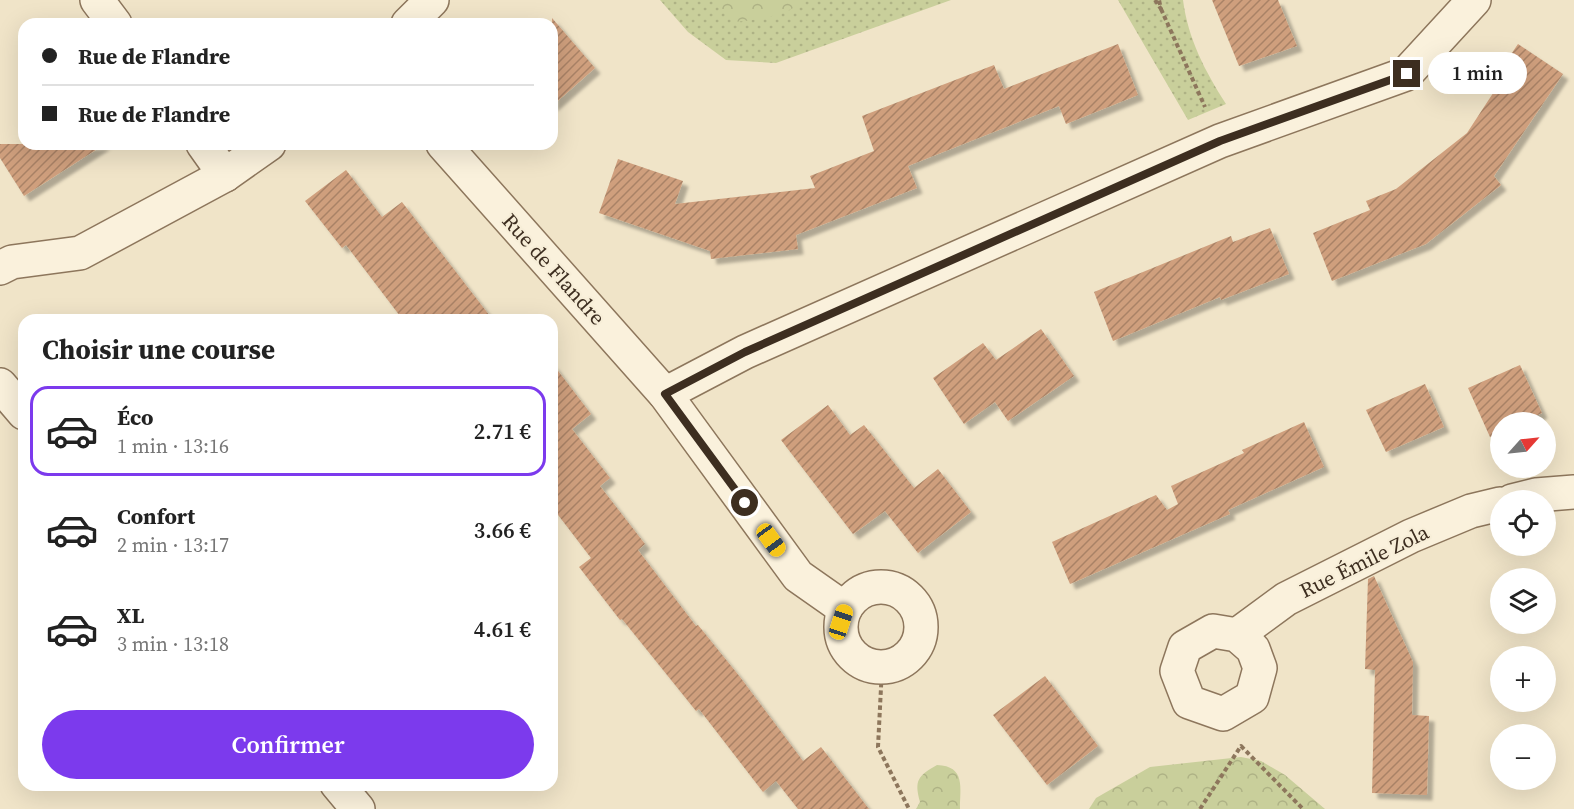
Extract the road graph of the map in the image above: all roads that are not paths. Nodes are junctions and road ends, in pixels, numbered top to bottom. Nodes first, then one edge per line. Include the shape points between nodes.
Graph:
1 (97, 0) edge
2 (432, 0) edge
3 (1474, 0) edge
4 (110, 18) edge
5 (414, 18) edge
6 (207, 150) edge
7 (260, 150) edge
8 (448, 150) edge
9 (225, 175) junction
10 (0, 268) edge
11 (0, 385) edge
12 (665, 394) junction
13 (18, 406) edge
14 (1574, 492) edge
15 (1556, 493) edge
16 (1490, 506) edge
17 (845, 609) junction
18 (1237, 635) dead end
19 (343, 791) edge
20 (358, 809) edge

1 - 4 street
2 - 5 street
3 - 12 street via 1407,74 1220,141 745,352
6 - 9 street
7 - 9 street
8 - 12 street, Rue de Flandre
9 - 10 street via 80,253 12,262
11 - 13 street
12 - 17 street, Rue de Flandre via 798,576
14 - 15 street
16 - 18 street, Rue Émile Zola via 1411,536 1286,599
17 - 17 street via 863,591 883,587 902,592 912,600 922,624 916,650 901,663 882,669 862,663 847,649 842,636
19 - 20 street

